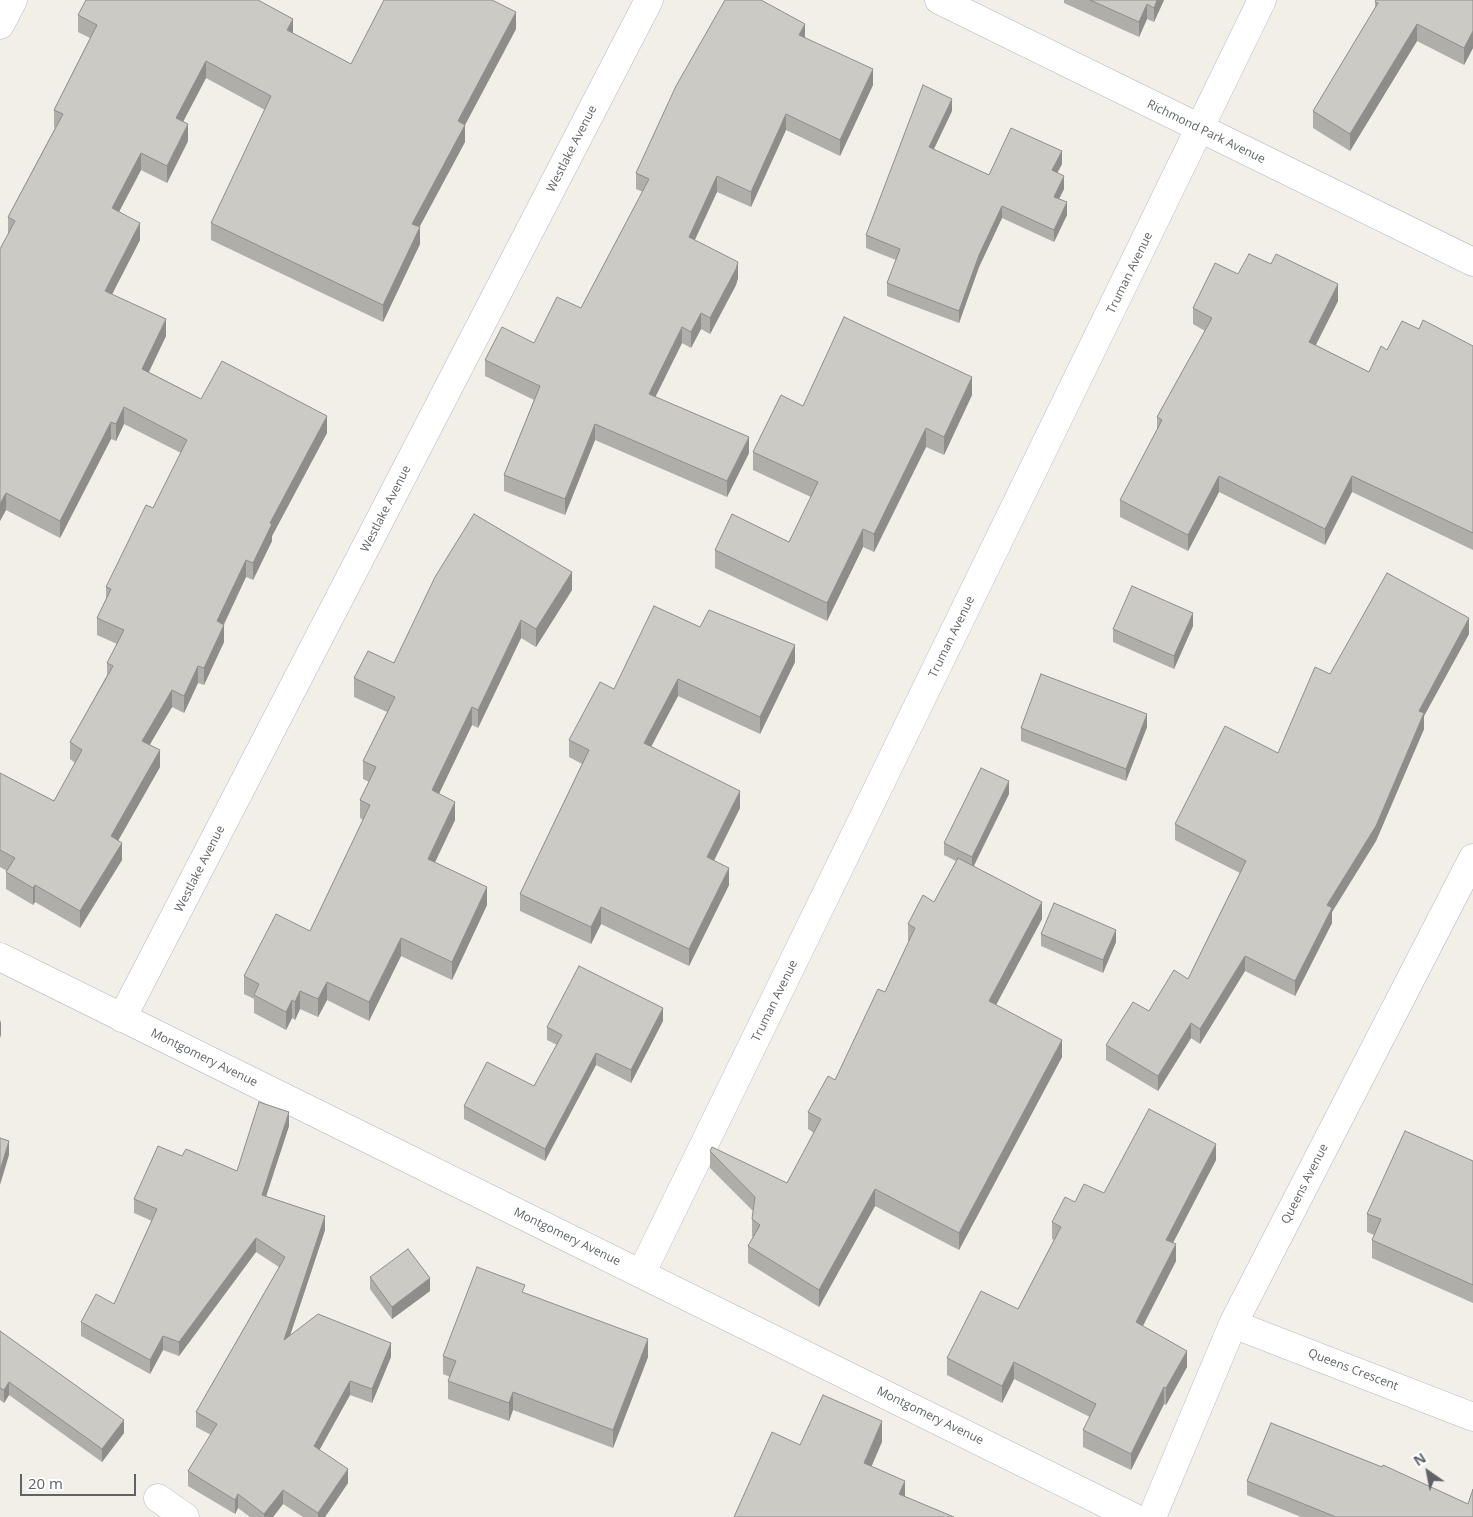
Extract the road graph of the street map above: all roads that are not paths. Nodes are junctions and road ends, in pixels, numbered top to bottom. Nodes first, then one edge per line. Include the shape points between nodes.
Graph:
1 (13, 0) edge
2 (649, 0) edge
3 (939, 0) edge
4 (1262, 0) edge
5 (0, 25) edge
6 (1201, 130) junction
7 (1473, 262) edge
8 (1473, 858) edge
9 (0, 957) edge
10 (122, 1018) junction
11 (641, 1274) junction
12 (1234, 1324) junction
13 (1473, 1417) edge
14 (158, 1498) dead end
15 (185, 1517) edge
16 (1133, 1517) edge
17 (1152, 1517) edge

1 - 5 street
2 - 10 street, Westlake Avenue
3 - 6 street, Richmond Park Avenue
4 - 6 street, Truman Avenue
6 - 7 street, Richmond Park Avenue
6 - 11 street, Truman Avenue
8 - 12 street, Queens Avenue
9 - 10 street, Montgomery Avenue
10 - 11 street, Montgomery Avenue
11 - 16 street, Montgomery Avenue
12 - 13 street, Queens Crescent
12 - 17 street, Queens Avenue
14 - 15 street

